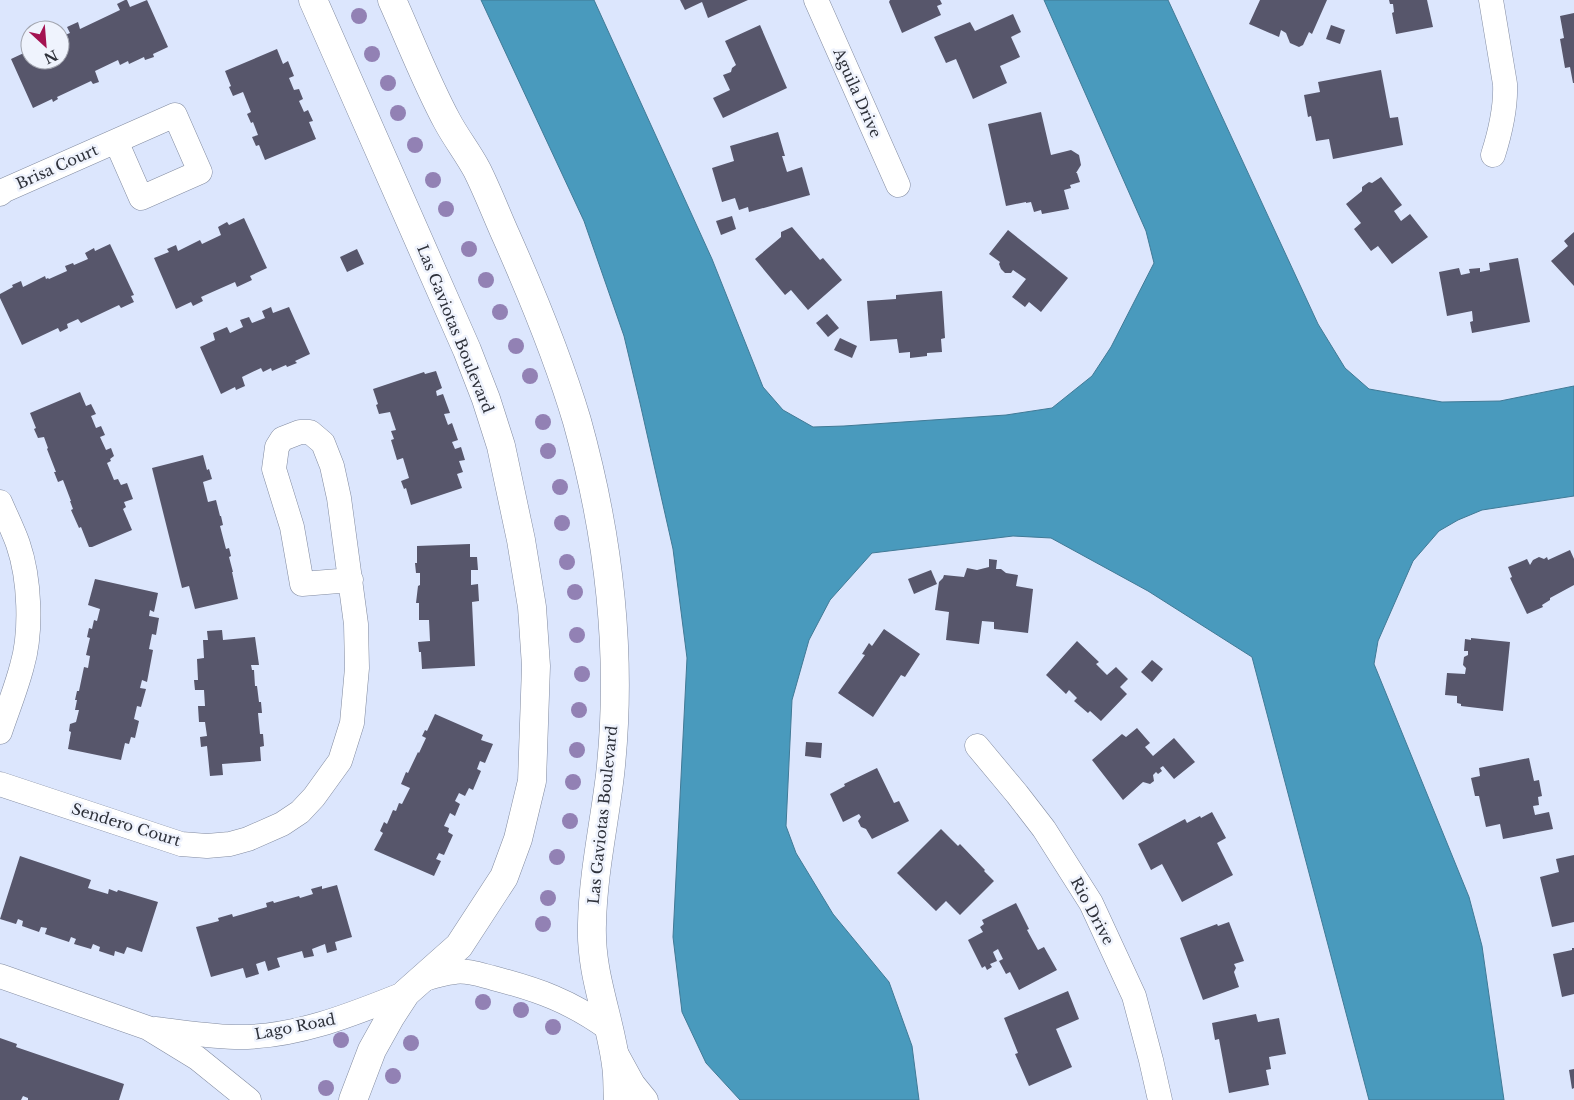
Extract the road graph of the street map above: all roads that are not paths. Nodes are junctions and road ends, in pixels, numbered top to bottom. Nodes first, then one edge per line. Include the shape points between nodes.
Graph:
1 (313, 0) edge
2 (392, 0) edge
3 (816, 0) edge
4 (1491, 0) edge
5 (116, 141) dead end
6 (1493, 156) dead end
7 (898, 185) dead end
8 (0, 194) edge
9 (0, 502) edge
10 (351, 580) junction
11 (0, 732) edge
12 (977, 746) dead end
13 (0, 784) edge
14 (0, 976) edge
15 (415, 986) junction
16 (148, 1028) junction
17 (611, 1038) junction
18 (249, 1100) edge
19 (353, 1100) edge
20 (618, 1100) edge
21 (646, 1100) edge
22 (1160, 1100) edge

1 - 15 street, Las Gaviotas Boulevard via 486,400 512,494 532,607 536,666 532,781 518,840 504,877 459,946
2 - 17 street, Las Gaviotas Boulevard via 448,123 476,169 537,305 562,371 594,495 611,595 614,665 610,774 594,887 592,926 594,970
3 - 7 street, Aguila Drive
4 - 6 street via 1505,84
5 - 8 street, Brisa Court
9 - 11 street via 22,558 29,631 23,666
10 - 10 street, Sendero Court via 339,498 323,443 310,432 282,439 277,447 274,469 292,527 302,584
10 - 13 street, Sendero Court via 358,668 352,724 340,761 314,797 282,824 230,844 180,844
12 - 22 street, Rio Drive via 1044,829 1091,903 1134,996
14 - 16 street, Lago Road
15 - 16 street, Lago Road via 337,1020 271,1034 240,1037
15 - 17 street, Lago Road via 456,972 507,981 572,1004
15 - 19 street, Las Gaviotas Boulevard via 391,1016 372,1050
16 - 18 street, Lago Road via 197,1058
17 - 20 street, Las Gaviotas Boulevard via 617,1067
17 - 21 street, Lago Road via 633,1084

